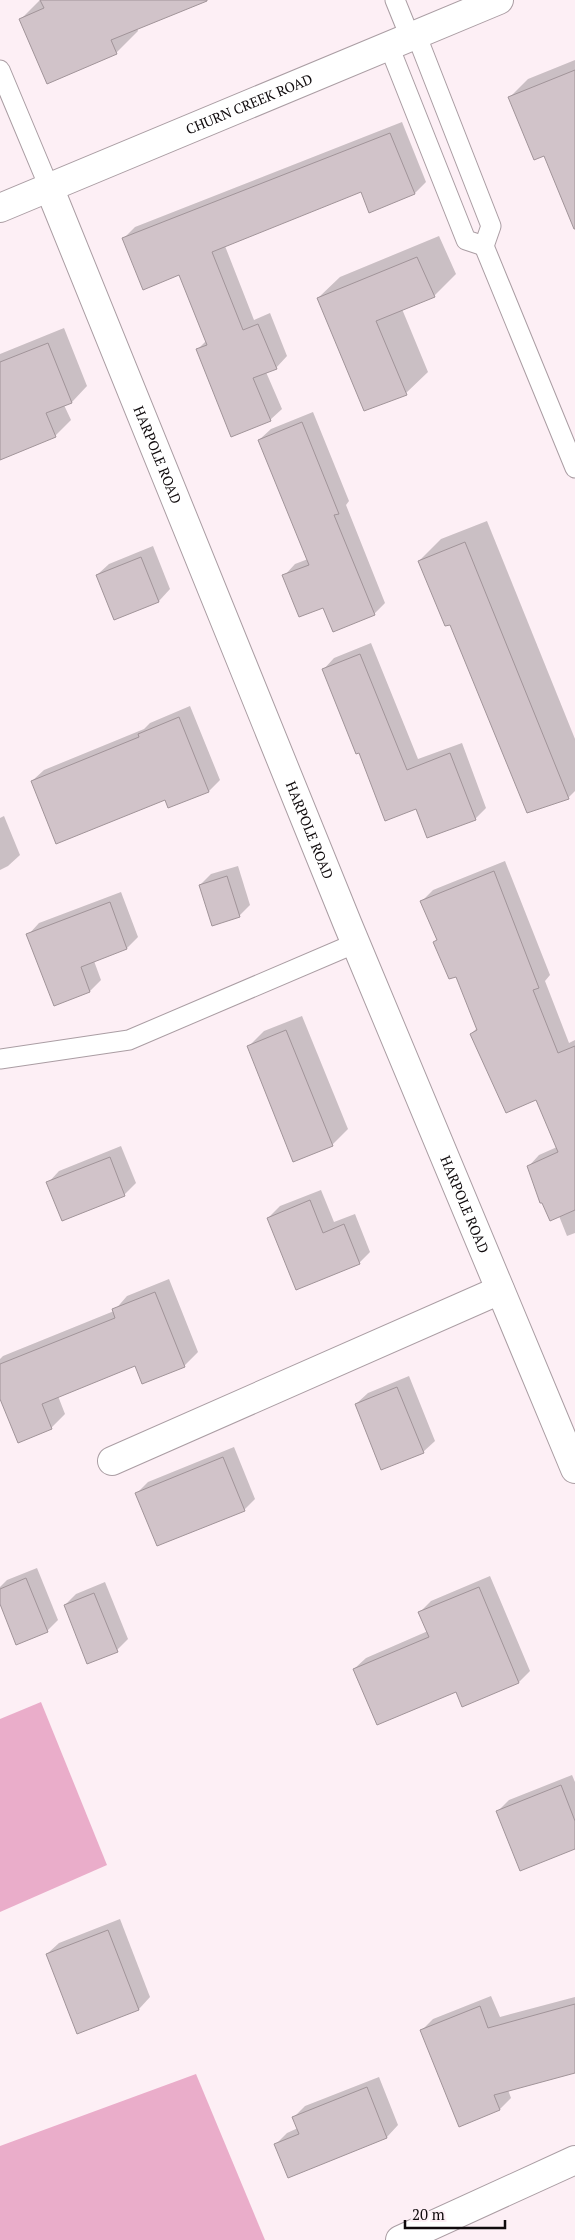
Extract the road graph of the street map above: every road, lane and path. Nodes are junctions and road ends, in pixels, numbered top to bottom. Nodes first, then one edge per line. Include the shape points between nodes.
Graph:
1 (395, 0) edge
2 (499, 0) edge
3 (405, 39) junction
4 (0, 70) edge
5 (49, 187) junction
6 (0, 208) edge
7 (484, 246) junction
8 (575, 468) edge
9 (356, 943) junction
10 (0, 1059) edge
11 (500, 1290) junction
12 (112, 1461) dead end
13 (575, 1470) edge
14 (575, 2160) edge
15 (400, 2240) edge

1 - 3 lane
2 - 3 street, CHURN CREEK ROAD
3 - 5 street, CHURN CREEK ROAD
3 - 7 lane via 491,226
3 - 7 lane via 466,240
4 - 5 lane
5 - 6 street, CHURN CREEK ROAD
5 - 9 street, HARPOLE ROAD
7 - 8 lane
9 - 10 lane via 129,1040
9 - 11 street, HARPOLE ROAD
11 - 12 street
11 - 13 street, HARPOLE ROAD
14 - 15 street

